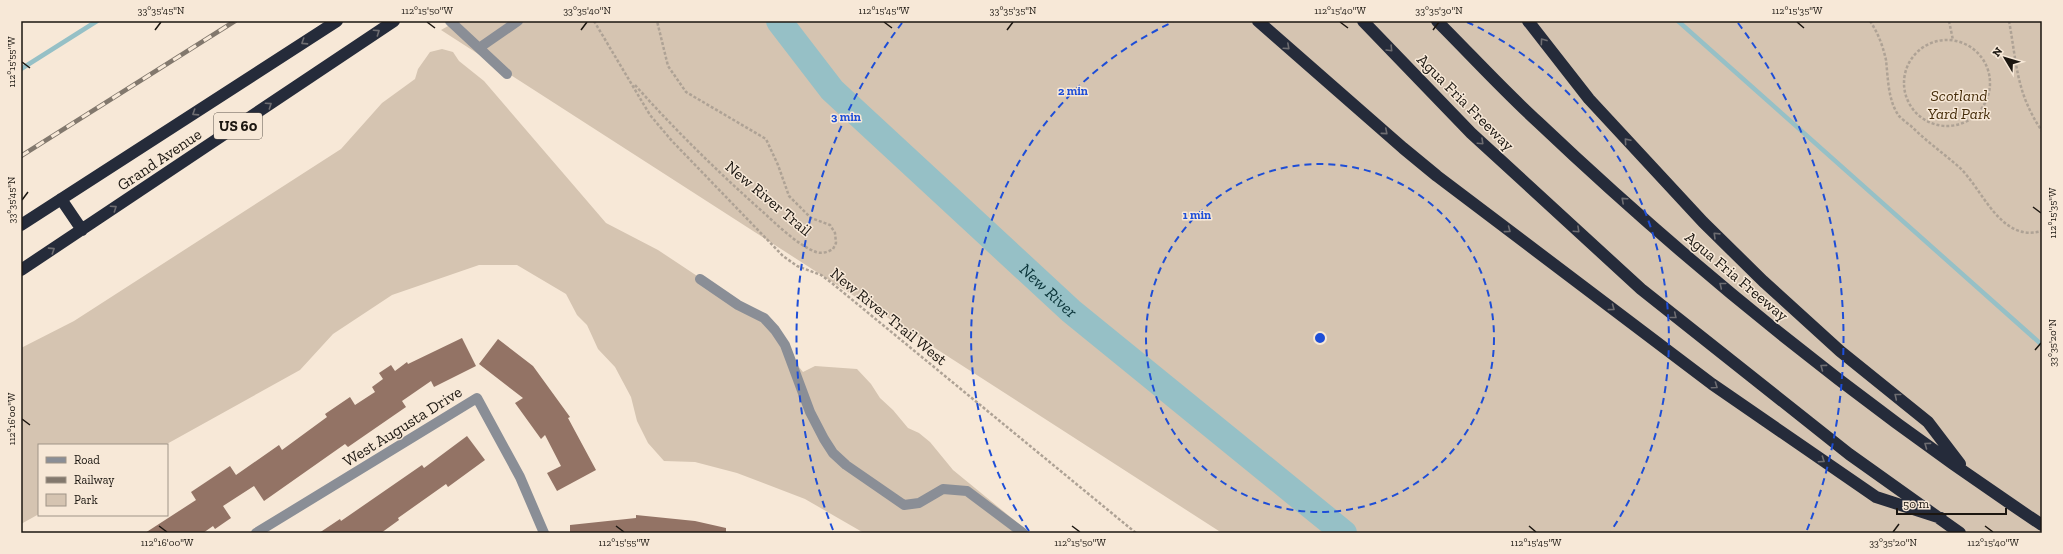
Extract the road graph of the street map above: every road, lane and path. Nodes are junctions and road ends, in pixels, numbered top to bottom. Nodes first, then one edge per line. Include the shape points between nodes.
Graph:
1 (337, 21) edge
2 (394, 21) edge
3 (450, 21) edge
4 (518, 21) edge
5 (594, 21) edge
6 (657, 21) edge
7 (1258, 21) edge
8 (1363, 21) edge
9 (1437, 21) edge
10 (1528, 21) edge
11 (1870, 21) edge
12 (1949, 21) edge
13 (2009, 21) edge
14 (1953, 40) junction
15 (479, 48) junction
16 (507, 74) dead end
17 (630, 81) junction
18 (2042, 131) edge
19 (61, 199) junction
20 (21, 225) edge
21 (82, 230) junction
22 (2042, 231) edge
23 (21, 270) edge
24 (700, 279) dead end
25 (1970, 476) junction
26 (1941, 518) junction
27 (2042, 525) edge
28 (256, 533) edge
29 (544, 533) edge
30 (1023, 533) edge
31 (1136, 533) edge
32 (1960, 533) edge

1 -> 19 highway, Grand Avenue / US 60
21 -> 2 highway, Grand Avenue / US 60
3 - 15 street
4 - 15 street
5 - 17 path, New River Trail West
6 - 17 path, New River Trail via 668,66 686,92 766,139 789,196 811,218 830,225 836,233 833,249 816,252 786,232 719,172
7 -> 26 highway via 1437,176 1712,384 1876,497
8 -> 26 highway, Agua Fria Freeway via 1471,133 1641,289 1849,454
25 -> 9 highway, Agua Fria Freeway via 1791,342 1701,268 1538,122
25 -> 10 highway via 1928,422 1840,351 1702,222 1589,99
11 - 22 path via 1879,34 1888,84 1899,115 1924,140 1960,168 1992,212 2017,229 2033,233
12 - 14 path
13 - 18 path via 2024,100
14 - 14 path via 1971,47 1982,58 1989,72 1990,91 1983,106 1969,120 1943,125 1922,117 1915,111 1906,94 1905,75 1914,55 1923,47 1940,40
15 - 16 street
17 - 31 path, New River Trail West via 650,115 672,141 784,256 797,266 821,275 833,284
19 - 20 highway, Grand Avenue / US 60
19 - 21 highway
23 -> 21 highway, Grand Avenue / US 60
24 - 30 street via 738,306 764,318 775,330 784,345 810,412 824,439 833,453 846,465 904,505 919,503 943,489 967,491
25 - 27 highway, Agua Fria Freeway
26 - 32 highway, Agua Fria Freeway
28 - 29 street, West Augusta Drive via 477,398 520,477

